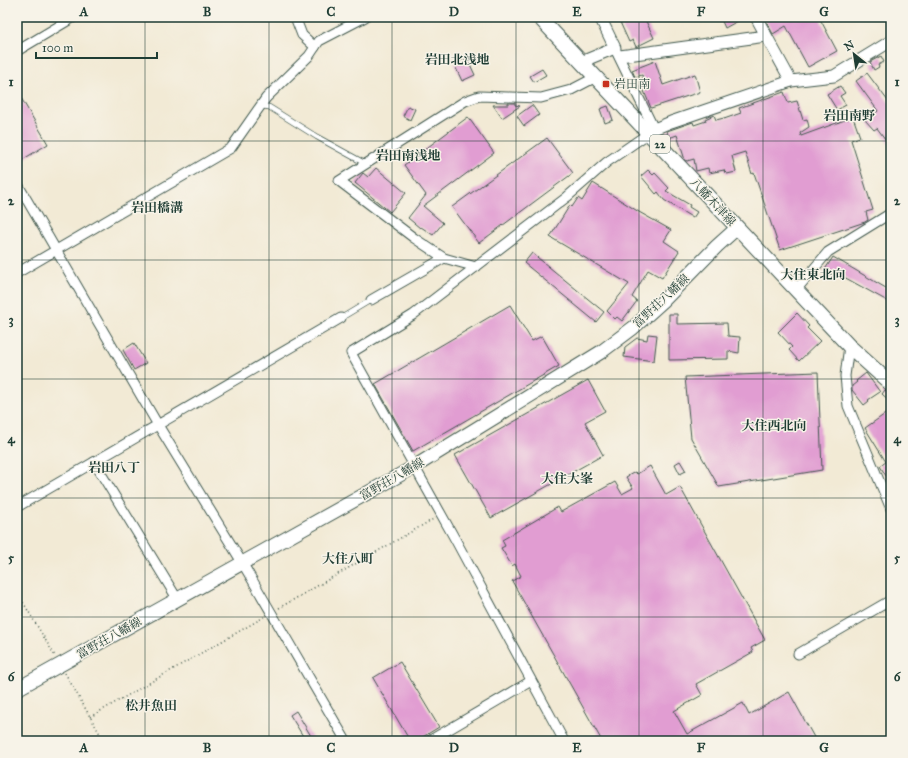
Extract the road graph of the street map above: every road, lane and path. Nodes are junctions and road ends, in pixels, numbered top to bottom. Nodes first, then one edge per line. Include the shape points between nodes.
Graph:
1 (74, 17) edge
2 (295, 17) edge
3 (364, 17) edge
4 (539, 17) edge
5 (600, 17) edge
6 (756, 17) edge
7 (766, 36) junction
8 (891, 41) edge
9 (315, 47) junction
10 (17, 51) edge
11 (617, 52) junction
12 (581, 62) junction
13 (596, 77) junction
14 (791, 81) junction
15 (259, 106) junction
16 (651, 131) junction
17 (367, 164) junction
18 (17, 183) edge
19 (891, 213) edge
20 (737, 228) junction
21 (56, 250) junction
22 (444, 258) junction
23 (476, 267) junction
24 (17, 273) edge
25 (796, 290) junction
26 (371, 300) joint
27 (341, 318) joint
28 (849, 346) junction
29 (891, 384) edge
30 (158, 425) junction
31 (94, 462) junction
32 (414, 467) junction
33 (17, 507) edge
34 (891, 509) edge
35 (243, 564) junction
36 (178, 600) junction
37 (891, 600) edge
38 (798, 654) dead end
39 (531, 681) junction
40 (17, 689) edge
41 (346, 741) edge
42 (429, 741) edge
43 (564, 741) edge

1 - 10 street
2 - 9 street via 302,35
3 - 9 street via 319,41
4 - 12 main road, 八幡木津線 / 22
5 - 11 street
6 - 7 street
7 - 11 street
7 - 14 street
8 - 14 street via 834,76
9 - 15 street
11 - 12 street
11 - 16 street
12 - 13 main road, 八幡木津線 / 22
13 - 16 main road, 八幡木津線 / 22
13 - 17 street via 571,90 541,98 479,96 464,100
14 - 16 street
15 - 17 lane via 269,107 318,138
15 - 21 street via 231,148
16 - 20 main road, 八幡木津線 / 22
16 - 23 street via 607,162 567,197
17 - 22 street via 339,181
18 - 21 street
19 - 25 street via 828,252
20 - 25 main road, 八幡木津線 / 22
20 - 32 main road, 富野荘八幡線 via 663,301 601,352
21 - 24 street
21 - 30 street
22 - 23 street
22 - 26 street
23 - 32 street via 413,316 351,353
25 - 28 main road, 八幡木津線 / 22
26 - 27 lane
27 - 30 street
28 - 29 main road, 八幡木津線 / 22
28 - 34 street via 845,376 848,406
30 - 31 street
30 - 35 street
31 - 33 street
31 - 36 street
32 - 35 main road, 富野荘八幡線
32 - 39 street
35 - 36 main road, 富野荘八幡線
35 - 41 street
36 - 40 main road, 富野荘八幡線
37 - 38 street
39 - 42 street
39 - 43 street

